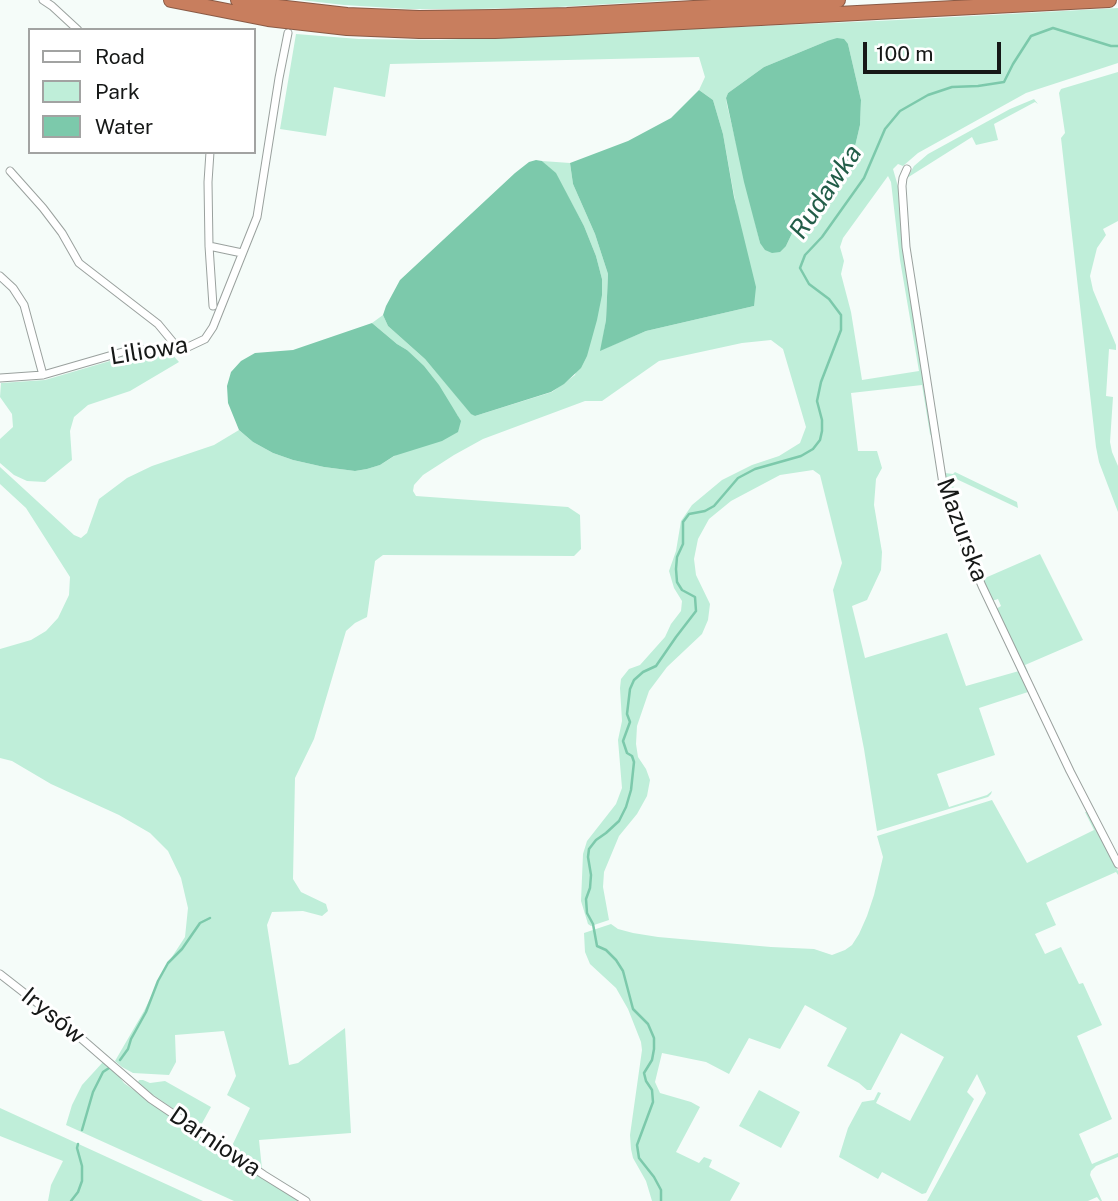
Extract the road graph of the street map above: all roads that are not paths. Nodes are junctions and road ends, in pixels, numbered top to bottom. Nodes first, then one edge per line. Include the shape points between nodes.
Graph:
1 (43, 0) edge
2 (171, 0) edge
3 (237, 0) edge
4 (838, 0) edge
5 (1110, 0) edge
6 (76, 28) edge
7 (288, 33) dead end
8 (210, 154) edge
9 (907, 169) dead end
10 (10, 171) dead end
11 (209, 246) junction
12 (242, 254) junction
13 (0, 276) edge
14 (213, 306) dead end
15 (177, 347) junction
16 (43, 375) junction
17 (0, 378) edge
18 (1118, 864) edge
19 (0, 974) edge
20 (128, 1078) joint
21 (306, 1201) edge

1 - 6 street
2 - 5 highway via 268,19 419,31 567,28
3 - 4 highway via 347,15 419,18
7 - 12 street, Liliowa via 257,217
8 - 11 street, Liliowa
9 - 18 street, Mazurska via 902,186 906,247 943,484 982,586
10 - 15 street via 50,216 79,263 158,324
11 - 12 street
11 - 14 street, Liliowa
12 - 15 street, Liliowa via 210,333 199,343
13 - 16 street via 24,305
15 - 16 street, Liliowa via 126,351
16 - 17 street, Liliowa
19 - 20 street, Irysów
20 - 21 street, Darniowa via 151,1099

